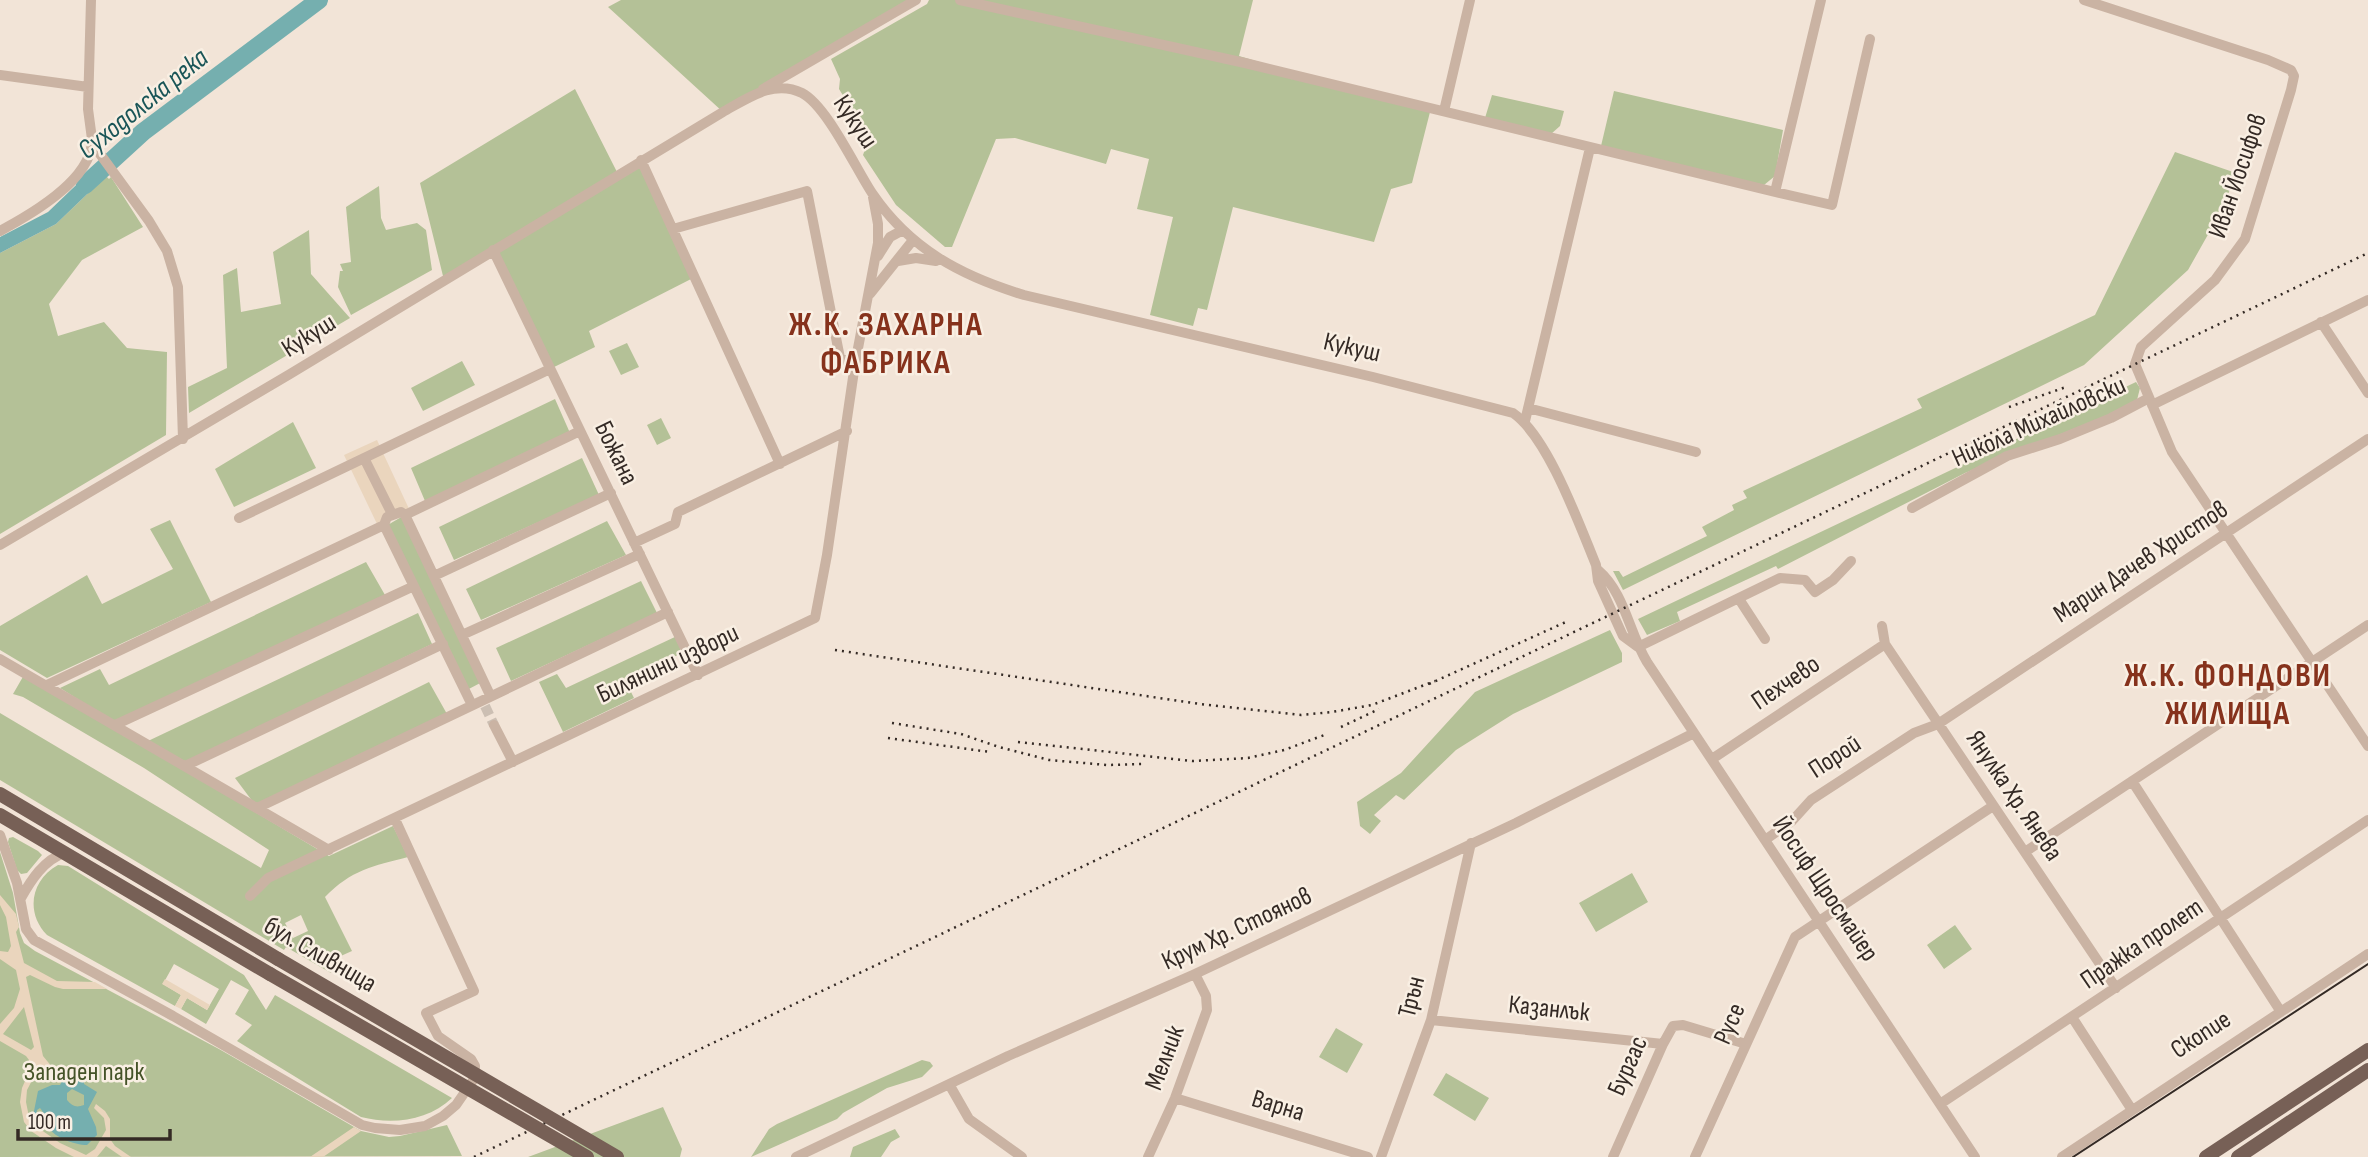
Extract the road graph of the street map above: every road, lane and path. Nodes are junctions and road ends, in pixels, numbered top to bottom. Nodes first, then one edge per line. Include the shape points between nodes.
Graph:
1 (90, 0) edge
2 (916, 0) edge
3 (960, 0) edge
4 (1470, 0) edge
5 (1821, 0) edge
6 (2084, 0) edge
7 (1870, 39) dead end
8 (0, 75) edge
9 (88, 87) junction
10 (755, 94) junction
11 (1444, 111) junction
12 (92, 139) junction
13 (1590, 148) junction
14 (641, 160) junction
15 (871, 191) junction
16 (1775, 192) junction
17 (673, 229) junction
18 (904, 230) junction
19 (0, 231) edge
20 (913, 240) junction
21 (493, 250) junction
22 (875, 261) junction
23 (898, 261) junction
24 (943, 263) junction
25 (868, 296) junction
26 (2368, 300) edge
27 (2357, 305) junction
28 (2368, 311) edge
29 (2321, 322) junction
30 (855, 364) junction
31 (550, 369) junction
32 (2368, 393) edge
33 (2150, 401) junction
34 (1528, 408) junction
35 (1525, 421) junction
36 (580, 431) junction
37 (847, 431) junction
38 (183, 439) junction
39 (2368, 439) edge
40 (1696, 452) dead end
41 (364, 458) junction
42 (780, 464) junction
43 (611, 493) junction
44 (1912, 508) dead end
45 (391, 514) junction
46 (405, 515) junction
47 (239, 519) dead end
48 (384, 525) junction
49 (2225, 534) junction
50 (634, 543) junction
51 (0, 545) edge
52 (640, 554) junction
53 (1851, 561) dead end
54 (434, 576) junction
55 (414, 586) junction
56 (1739, 599) junction
57 (668, 612) junction
58 (1882, 625) dead end
59 (2368, 625) edge
60 (462, 635) junction
61 (1765, 639) dead end
62 (443, 644) junction
63 (1885, 644) junction
64 (1637, 647) junction
65 (0, 659) edge
66 (2314, 662) junction
67 (698, 675) junction
68 (47, 685) junction
69 (482, 701) junction
70 (1938, 724) junction
71 (116, 725) junction
72 (494, 725) tunnel mouth
73 (1694, 733) junction
74 (2368, 746) edge
75 (1712, 759) junction
76 (513, 762) junction
77 (185, 766) junction
78 (2132, 781) junction
79 (0, 794) edge
80 (1993, 806) junction
81 (257, 808) junction
82 (0, 815) edge
83 (395, 819) junction
84 (2368, 820) edge
85 (0, 835) edge
86 (1765, 840) junction
87 (1471, 843) junction
88 (329, 850) junction
89 (2025, 852) junction
90 (64, 853) junction
91 (250, 896) dead end
92 (21, 898) junction
93 (2220, 919) junction
94 (1819, 921) junction
95 (2368, 954) edge
96 (1195, 974) junction
97 (2116, 988) junction
98 (2281, 1012) junction
99 (2072, 1017) junction
100 (1431, 1020) junction
101 (1663, 1044) junction
102 (1746, 1044) junction
103 (2368, 1050) edge
104 (2368, 1070) edge
105 (949, 1084) junction
106 (1175, 1098) junction
107 (1940, 1104) junction
108 (2132, 1110) junction
109 (1019, 1156) edge
110 (587, 1157) edge
111 (617, 1157) edge
112 (796, 1157) edge
113 (1148, 1157) edge
114 (1368, 1157) edge
115 (1381, 1157) edge
116 (1613, 1157) edge
117 (1695, 1157) edge
118 (1975, 1157) edge
119 (2062, 1157) edge
120 (2206, 1157) edge
121 (2238, 1157) edge

1 - 9 street
2 - 10 street
3 - 11 street
4 - 11 street
5 - 16 street
6 - 33 street, Иван Йосифов via 2268,60 2291,70 2294,76 2245,239 2216,280 2137,356 2137,369
7 - 16 street via 1832,205
8 - 9 street
9 - 12 street
10 - 14 street, Кукуш
10 - 15 street, Кукуш via 787,89 812,99
11 - 13 street
12 - 19 street via 89,160 69,182 32,213
12 - 38 street via 161,241 176,276
13 - 16 street
13 - 34 street
14 - 17 street
14 - 21 street, Кукуш
15 - 18 street, Кукуш
15 - 22 street, Билянини извори via 878,224
17 - 30 street via 807,191 841,358
17 - 42 street
18 - 20 street, Кукуш
18 - 22 street, Билянини извори via 890,237
20 - 23 street, Билянини извори
20 - 24 street, Кукуш
21 - 31 street, Божана
21 - 38 street, Кукуш
22 - 25 street, Билянини извори
23 - 24 street via 916,258
23 - 25 street, Билянини извори
24 - 35 street, Кукуш via 1024,295 1498,407
25 - 30 street, Билянини извори
26 - 27 street, Никола Михайловски
27 - 28 street
27 - 29 street, Никола Михайловски
29 - 32 street
29 - 33 street, Никола Михайловски
30 - 37 street, Билянини извори
31 - 36 street, Божана
31 - 41 street
33 - 44 street, Никола Михайловски via 2007,456
33 - 49 street, Иван Йосифов via 2172,452
34 - 35 street
34 - 40 street
35 - 64 street via 1547,456 1623,636
36 - 43 street, Божана
36 - 46 street
37 - 42 street
37 - 67 street, Билянини извори via 815,618
38 - 51 street, Кукуш
39 - 49 street, Марин Дачев Христов
41 - 45 street
41 - 47 street
42 - 50 street via 678,512 675,524
43 - 50 street, Божана
43 - 54 street
45 - 46 street
45 - 48 street
46 - 54 street
48 - 55 street
48 - 68 street
49 - 66 street, Иван Йосифов
49 - 70 street, Марин Дачев Христов
50 - 52 street, Божана
52 - 57 street, Божана
52 - 60 street
53 - 56 street via 1815,592 1805,580 1780,578
54 - 60 street
55 - 62 street
55 - 71 street
56 - 61 street
56 - 64 street
57 - 67 street, Божана
57 - 69 street
58 - 63 street, Янулка Хр. Янева
59 - 66 street
60 - 69 street
62 - 69 street
62 - 77 street
63 - 70 street, Янулка Хр. Янева
63 - 75 street, Пехчево
64 - 73 street, Йосиф Щросмайер
65 - 68 street
66 - 74 street, Иван Йосифов
66 - 78 street
67 - 76 street, Билянини извори
68 - 71 street
69 - 81 street
70 - 80 street, Янулка Хр. Янева
70 - 86 street, Порой via 1914,733 1811,800
71 - 77 street
72 - 76 street
73 - 75 street, Йосиф Щросмайер
73 - 87 street, Крум Хр. Стоянов
75 - 86 street, Йосиф Щросмайер
76 - 83 street, Билянини извори
77 - 81 street
78 - 89 street
78 - 93 street
79 - 111 main road, бул. Сливница, bridge
80 - 89 street, Янулка Хр. Янева
80 - 94 street, Русе
81 - 88 street
82 - 90 main road, бул. Сливница
83 - 88 street, Билянини извори
83 - 92 street via 474,991 426,1013 438,1036 467,1055 475,1072 470,1088 456,1105 425,1126 401,1130 362,1125 42,945 26,929
84 - 93 street, Пражка пролет
85 - 92 street
86 - 94 street, Йосиф Щросмайер
87 - 96 street, Крум Хр. Стоянов
87 - 100 street, Трън
88 - 91 street, Билянини извори via 268,878
89 - 97 street, Янулка Хр. Янева
90 - 92 street via 38,872
90 - 110 main road, бул. Сливница, bridge
93 - 97 street, Пражка пролет
93 - 98 street
94 - 102 street, Русе via 1794,937
94 - 107 street, Йосиф Щросмайер
95 - 98 street, Скопие
96 - 105 street, Крум Хр. Стоянов
96 - 106 street, Мелник via 1207,1010
97 - 99 street, Пражка пролет
98 - 108 street, Скопие
99 - 107 street, Пражка пролет
99 - 108 street
100 - 101 street, Казанлък
100 - 115 street, Трън
101 - 102 street, Бургас via 1670,1029 1678,1025
101 - 116 street, Бургас
102 - 117 street, Русе
103 - 120 main road
104 - 121 main road
105 - 109 street via 970,1119
105 - 112 street, Крум Хр. Стоянов
106 - 113 street, Мелник
106 - 114 street, Варна
107 - 118 street, Йосиф Щросмайер
108 - 119 street, Скопие

